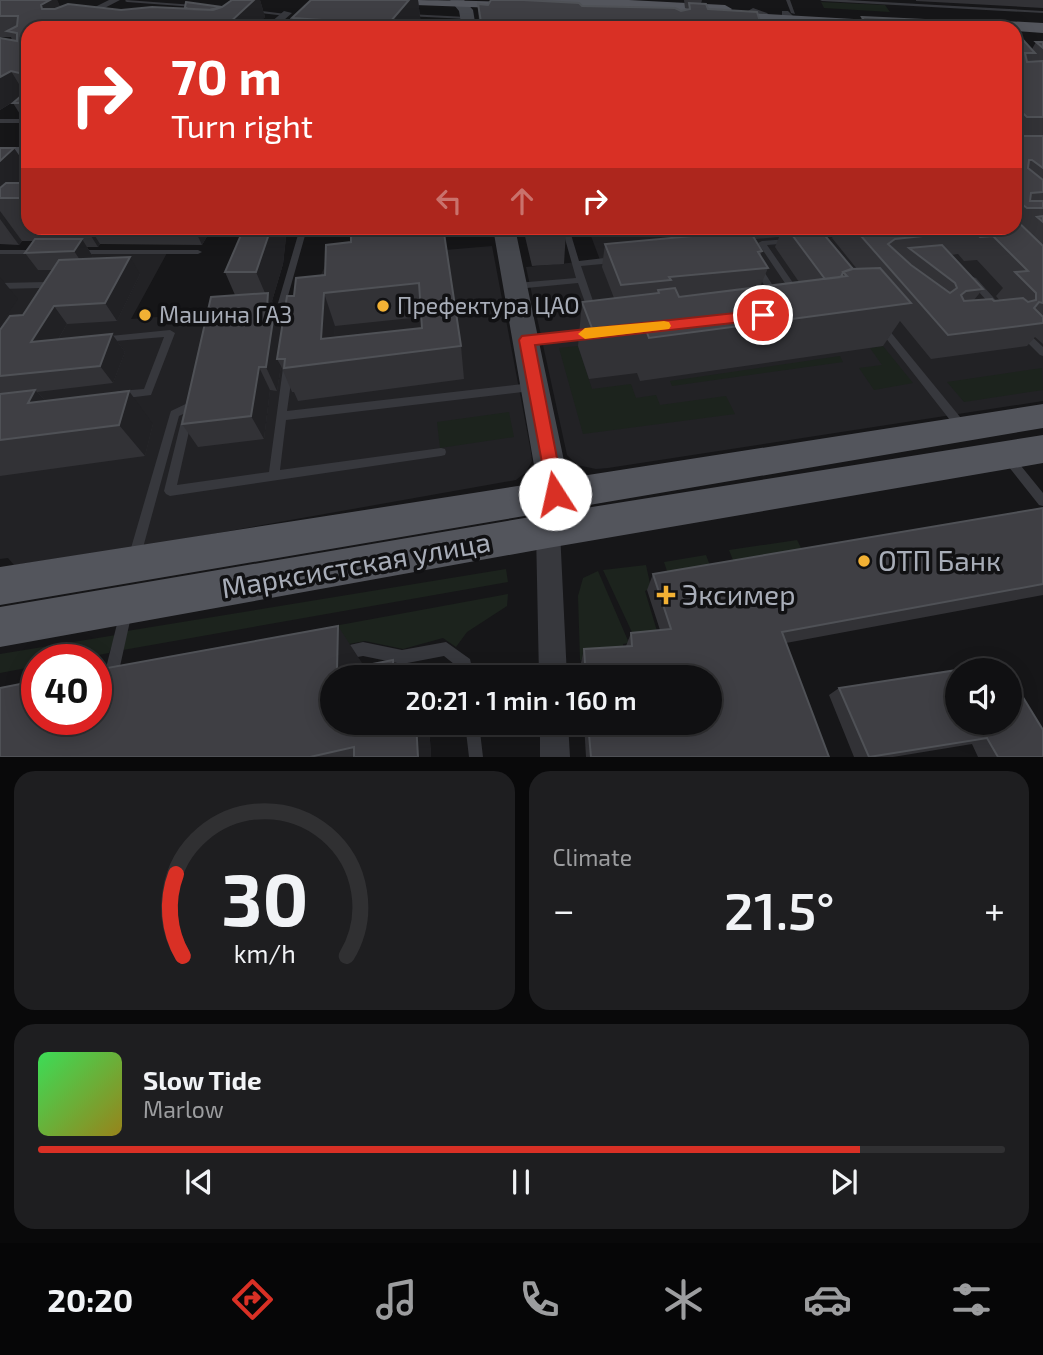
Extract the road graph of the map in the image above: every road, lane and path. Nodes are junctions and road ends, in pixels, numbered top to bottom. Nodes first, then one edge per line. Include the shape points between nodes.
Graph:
1 (116, 0) edge
2 (204, 0) edge
3 (388, 0) edge
4 (545, 0) edge
5 (817, 0) edge
6 (822, 0) edge
7 (127, 1) edge
8 (609, 2) edge
9 (197, 5) junction
10 (965, 8) junction
11 (820, 9) dead end
12 (244, 10) junction
13 (464, 12) edge
14 (1043, 12) edge
15 (177, 14) edge
16 (289, 14) joint
17 (754, 14) junction
18 (398, 15) edge
19 (792, 15) edge
20 (236, 16) edge
21 (78, 19) junction
22 (74, 21) edge
23 (92, 21) edge
24 (279, 21) edge
25 (853, 21) edge
26 (916, 21) edge
27 (976, 21) edge
28 (1022, 27) edge
29 (1043, 28) edge
30 (1022, 34) edge
31 (1043, 35) edge
32 (0, 121) edge
33 (21, 121) edge
34 (0, 153) edge
35 (21, 153) edge
36 (302, 235) edge
37 (505, 235) edge
38 (567, 235) edge
39 (800, 236) edge
40 (0, 252) edge
41 (52, 252) edge
42 (65, 252) edge
43 (198, 252) dead end
44 (749, 252) edge
45 (628, 259) edge
46 (576, 264) junction
47 (962, 269) edge
48 (580, 280) junction
49 (0, 286) edge
50 (516, 286) junction
51 (39, 296) edge
52 (761, 298) edge
53 (801, 299) edge
54 (228, 302) edge
55 (283, 309) edge
56 (198, 313) dead end
57 (212, 313) junction
58 (611, 314) edge
59 (872, 315) edge
60 (990, 315) edge
61 (209, 326) edge
62 (1020, 331) edge
63 (599, 332) edge
64 (93, 340) edge
65 (527, 340) junction
66 (290, 351) edge
67 (1043, 354) edge
68 (536, 387) junction
69 (194, 393) edge
70 (107, 397) edge
71 (190, 406) junction
72 (282, 416) junction
73 (1043, 416) edge
74 (964, 429) junction
75 (1043, 449) edge
76 (440, 452) dead end
77 (1006, 456) junction
78 (274, 475) junction
79 (555, 494) junction
80 (1043, 501) edge
81 (548, 531) junction
82 (132, 564) junction
83 (0, 586) edge
84 (127, 605) junction
85 (0, 627) edge
86 (323, 657) edge
87 (466, 665) edge
88 (553, 665) edge
89 (112, 671) edge
90 (473, 735) edge
91 (554, 735) edge
92 (476, 757) edge
93 (555, 757) edge

1 - 21 street
2 - 9 lane
3 - 13 main road
4 - 8 main road
5 - 11 lane
6 - 10 lane
7 - 9 lane
8 - 17 main road
9 - 12 lane
9 - 15 lane
10 - 14 lane
10 - 27 lane
12 - 16 lane
12 - 20 lane
13 - 17 main road via 489,3
13 - 18 lane
16 - 24 street
17 - 19 main road
19 - 25 main road
19 - 26 main road
21 - 22 street
21 - 23 street
28 - 29 main road
30 - 31 main road
32 - 33 lane
34 - 35 street
36 - 55 lane
37 - 50 street
38 - 46 lane
39 - 53 lane via 762,243
40 - 41 lane
42 - 43 lane via 158,248
44 - 52 lane via 775,296
45 - 46 lane
46 - 48 lane
47 - 60 lane via 1003,313
48 - 50 lane
48 - 58 lane via 590,306
49 - 51 lane via 46,285
50 - 65 street
54 - 57 lane via 225,313
56 - 57 lane
57 - 61 lane
59 - 74 lane
62 - 67 lane
63 - 65 lane
64 - 70 lane via 170,333 148,392
65 - 68 street
66 - 72 lane
68 - 72 lane
68 - 79 street
69 - 71 lane
71 - 78 lane via 170,491
71 - 82 lane via 175,414
72 - 78 lane
73 - 74 main road, Марксистская улица
74 - 79 main road, Марксистская улица
75 - 77 main road, Марксистская улица
76 - 78 lane
77 - 80 lane
77 - 81 main road, Марксистская улица
79 - 82 main road, Марксистская улица
81 - 84 main road, Марксистская улица
81 - 88 street
82 - 83 main road, Марксистская улица
84 - 85 main road, Марксистская улица
84 - 89 lane
86 - 87 lane via 363,649 402,657 446,649
90 - 92 lane
91 - 93 street

